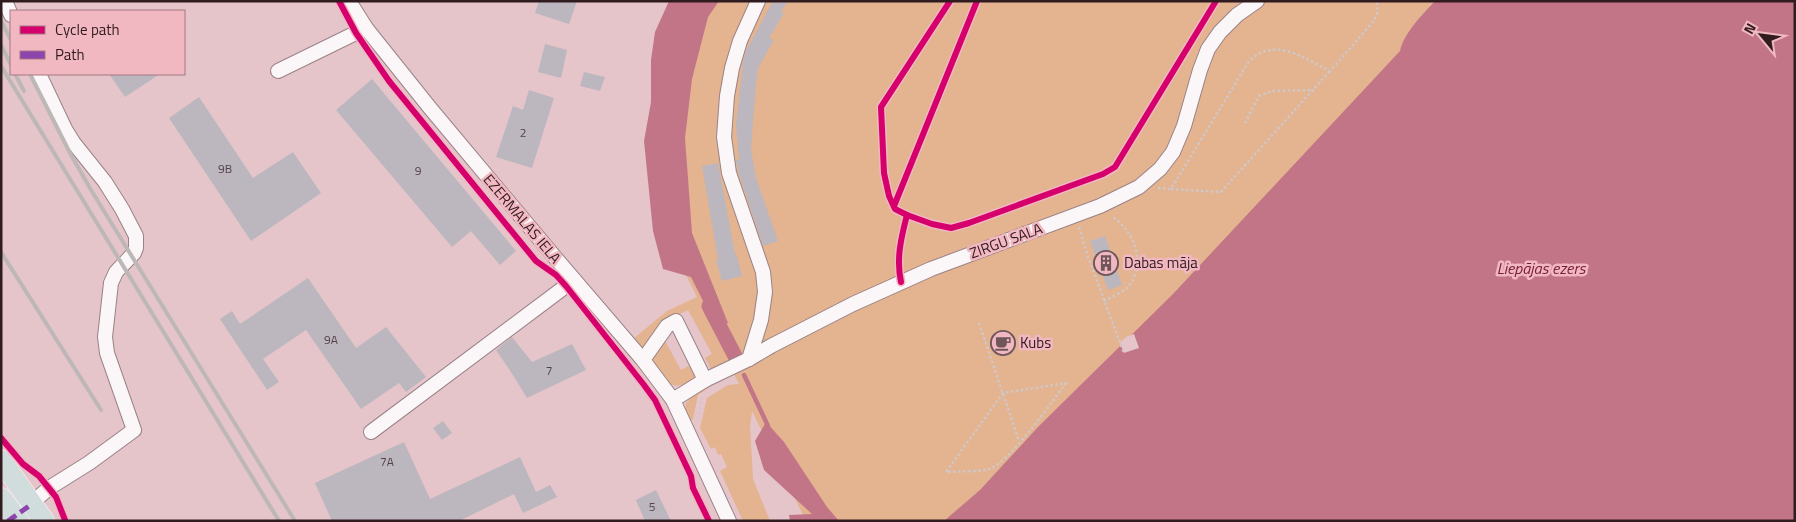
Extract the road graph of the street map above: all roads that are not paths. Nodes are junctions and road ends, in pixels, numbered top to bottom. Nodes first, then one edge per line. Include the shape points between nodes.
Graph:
1 (5, 1) edge
2 (349, 1) edge
3 (758, 1) edge
4 (1257, 1) edge
5 (10, 13) edge
6 (366, 28) junction
7 (278, 71) dead end
8 (40, 75) edge
9 (574, 280) junction
10 (749, 359) junction
11 (643, 360) junction
12 (705, 387) junction
13 (673, 400) junction
14 (370, 432) dead end
15 (1, 460) edge
16 (1, 498) edge
17 (32, 504) junction
18 (14, 519) edge
19 (60, 520) edge
20 (729, 521) edge

1 - 5 street
2 - 6 street, EZERMALAS IELA
3 - 10 street via 732,68 724,137 729,173 763,272 765,292 761,320
4 - 10 street, ZIRGU SALA via 1237,15 1208,49 1173,152 1160,169 1139,187 1100,206 931,269 853,304
6 - 7 street
6 - 9 street, EZERMALAS IELA
8 - 17 street via 65,129 105,182 136,236 134,253 116,272 111,283 105,337 107,352 134,430 49,488
9 - 11 street, EZERMALAS IELA
9 - 14 street
10 - 12 street, ZIRGU SALA
11 - 12 street via 667,326 676,320
11 - 13 street, EZERMALAS IELA
12 - 13 street, ZIRGU SALA
13 - 20 street, EZERMALAS IELA
15 - 17 highway
16 - 18 highway
17 - 18 street
17 - 19 highway

